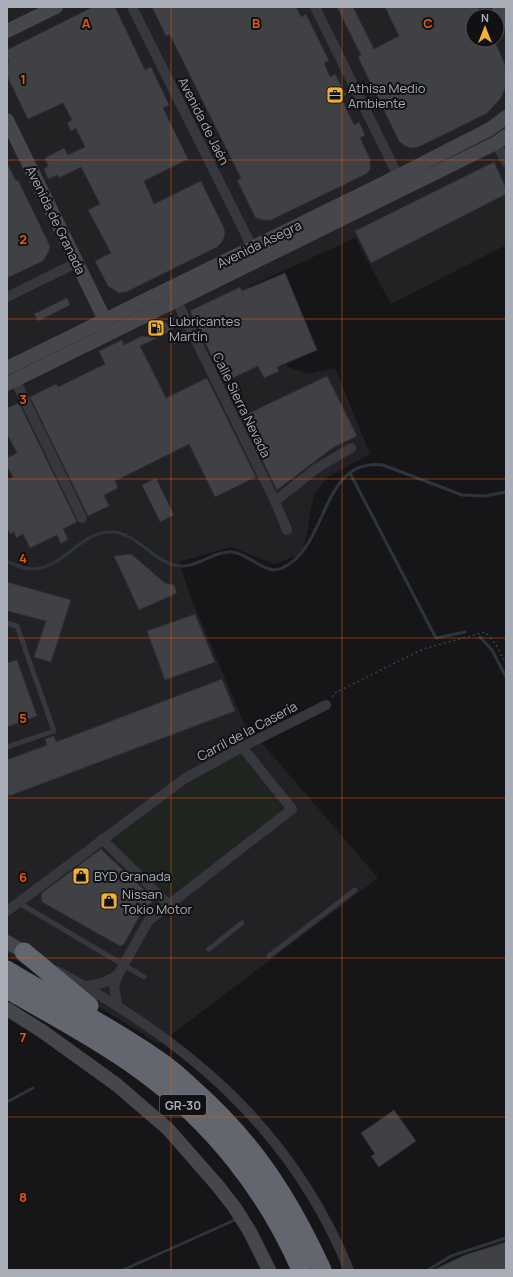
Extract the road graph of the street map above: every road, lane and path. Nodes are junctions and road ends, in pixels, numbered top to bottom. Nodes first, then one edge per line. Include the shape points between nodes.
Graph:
1 (56, 7) edge
2 (132, 7) edge
3 (315, 7) edge
4 (499, 7) edge
5 (506, 21) edge
6 (7, 31) edge
7 (506, 117) edge
8 (7, 120) edge
9 (501, 139) edge
10 (506, 162) edge
11 (398, 176) junction
12 (369, 204) junction
13 (252, 247) junction
14 (76, 263) junction
15 (222, 278) junction
16 (7, 297) edge
17 (176, 300) junction
18 (105, 320) junction
19 (81, 348) junction
20 (8, 367) edge
21 (11, 382) edge
22 (352, 448) dead end
23 (275, 500) junction
24 (82, 518) dead end
25 (287, 530) dead end
26 (7, 623) edge
27 (506, 664) edge
28 (326, 705) joint
29 (7, 747) edge
30 (242, 747) junction
31 (102, 840) junction
32 (355, 890) dead end
33 (19, 903) junction
34 (169, 905) junction
35 (7, 911) edge
36 (242, 923) dead end
37 (7, 942) edge
38 (208, 949) dead end
39 (24, 952) junction
40 (269, 956) dead end
41 (123, 965) junction
42 (7, 970) edge
43 (118, 975) junction
44 (144, 977) dead end
45 (86, 986) junction
46 (7, 989) edge
47 (114, 1002) junction
48 (7, 1009) edge
49 (124, 1037) junction
50 (269, 1270) edge
51 (301, 1270) edge
52 (322, 1270) edge
53 (349, 1270) edge

1 - 6 street
2 - 13 street, Avenida de Jaén
3 - 11 street
4 - 5 street
7 - 11 street, Avenida Asegra via 490,129
8 - 14 street, Avenida de Granada
9 - 10 street
9 - 12 street, Avenida Asegra
11 - 12 street via 391,187 380,192
11 - 13 street, Avenida Asegra
12 - 15 street, Avenida Asegra
13 - 15 street via 253,253 233,264
13 - 18 street, Avenida Asegra
14 - 16 street
14 - 18 street, Avenida de Granada
15 - 17 street, Avenida Asegra
17 - 19 street, Avenida Asegra
17 - 23 street, Calle Sierra Nevada
18 - 19 street
18 - 20 street, Avenida Asegra
19 - 21 street, Avenida Asegra
20 - 21 street, Avenida Asegra
21 - 24 street
22 - 23 street via 317,468
23 - 25 street, Calle Sierra Nevada
26 - 29 lane via 18,626 54,731
27 - 28 path via 495,643 485,632 423,650 335,693
28 - 30 street, Carril de la Casería
30 - 31 street, Carril de la Casería via 184,780
30 - 34 street via 292,809
31 - 33 street, Carril de la Casería
31 - 34 street
32 - 40 lane
33 - 35 street, Carril de la Casería
33 - 41 lane
34 - 41 street via 148,921
36 - 38 lane
37 - 39 street
39 - 45 street
39 - 49 highway via 80,1000 110,1020
41 - 43 street
41 - 44 lane
42 - 49 highway, GR-30
43 - 45 street via 103,983
43 - 47 street via 114,986
45 - 47 street
46 - 51 highway, GR-30 via 96,1040 142,1071 181,1102 238,1163 261,1194 283,1231
47 - 53 street via 173,1043 253,1116 287,1157 307,1188
48 - 50 street via 117,1085 168,1129 235,1208
49 - 52 highway, GR-30 via 166,1066 207,1101 236,1131 276,1182 294,1212

